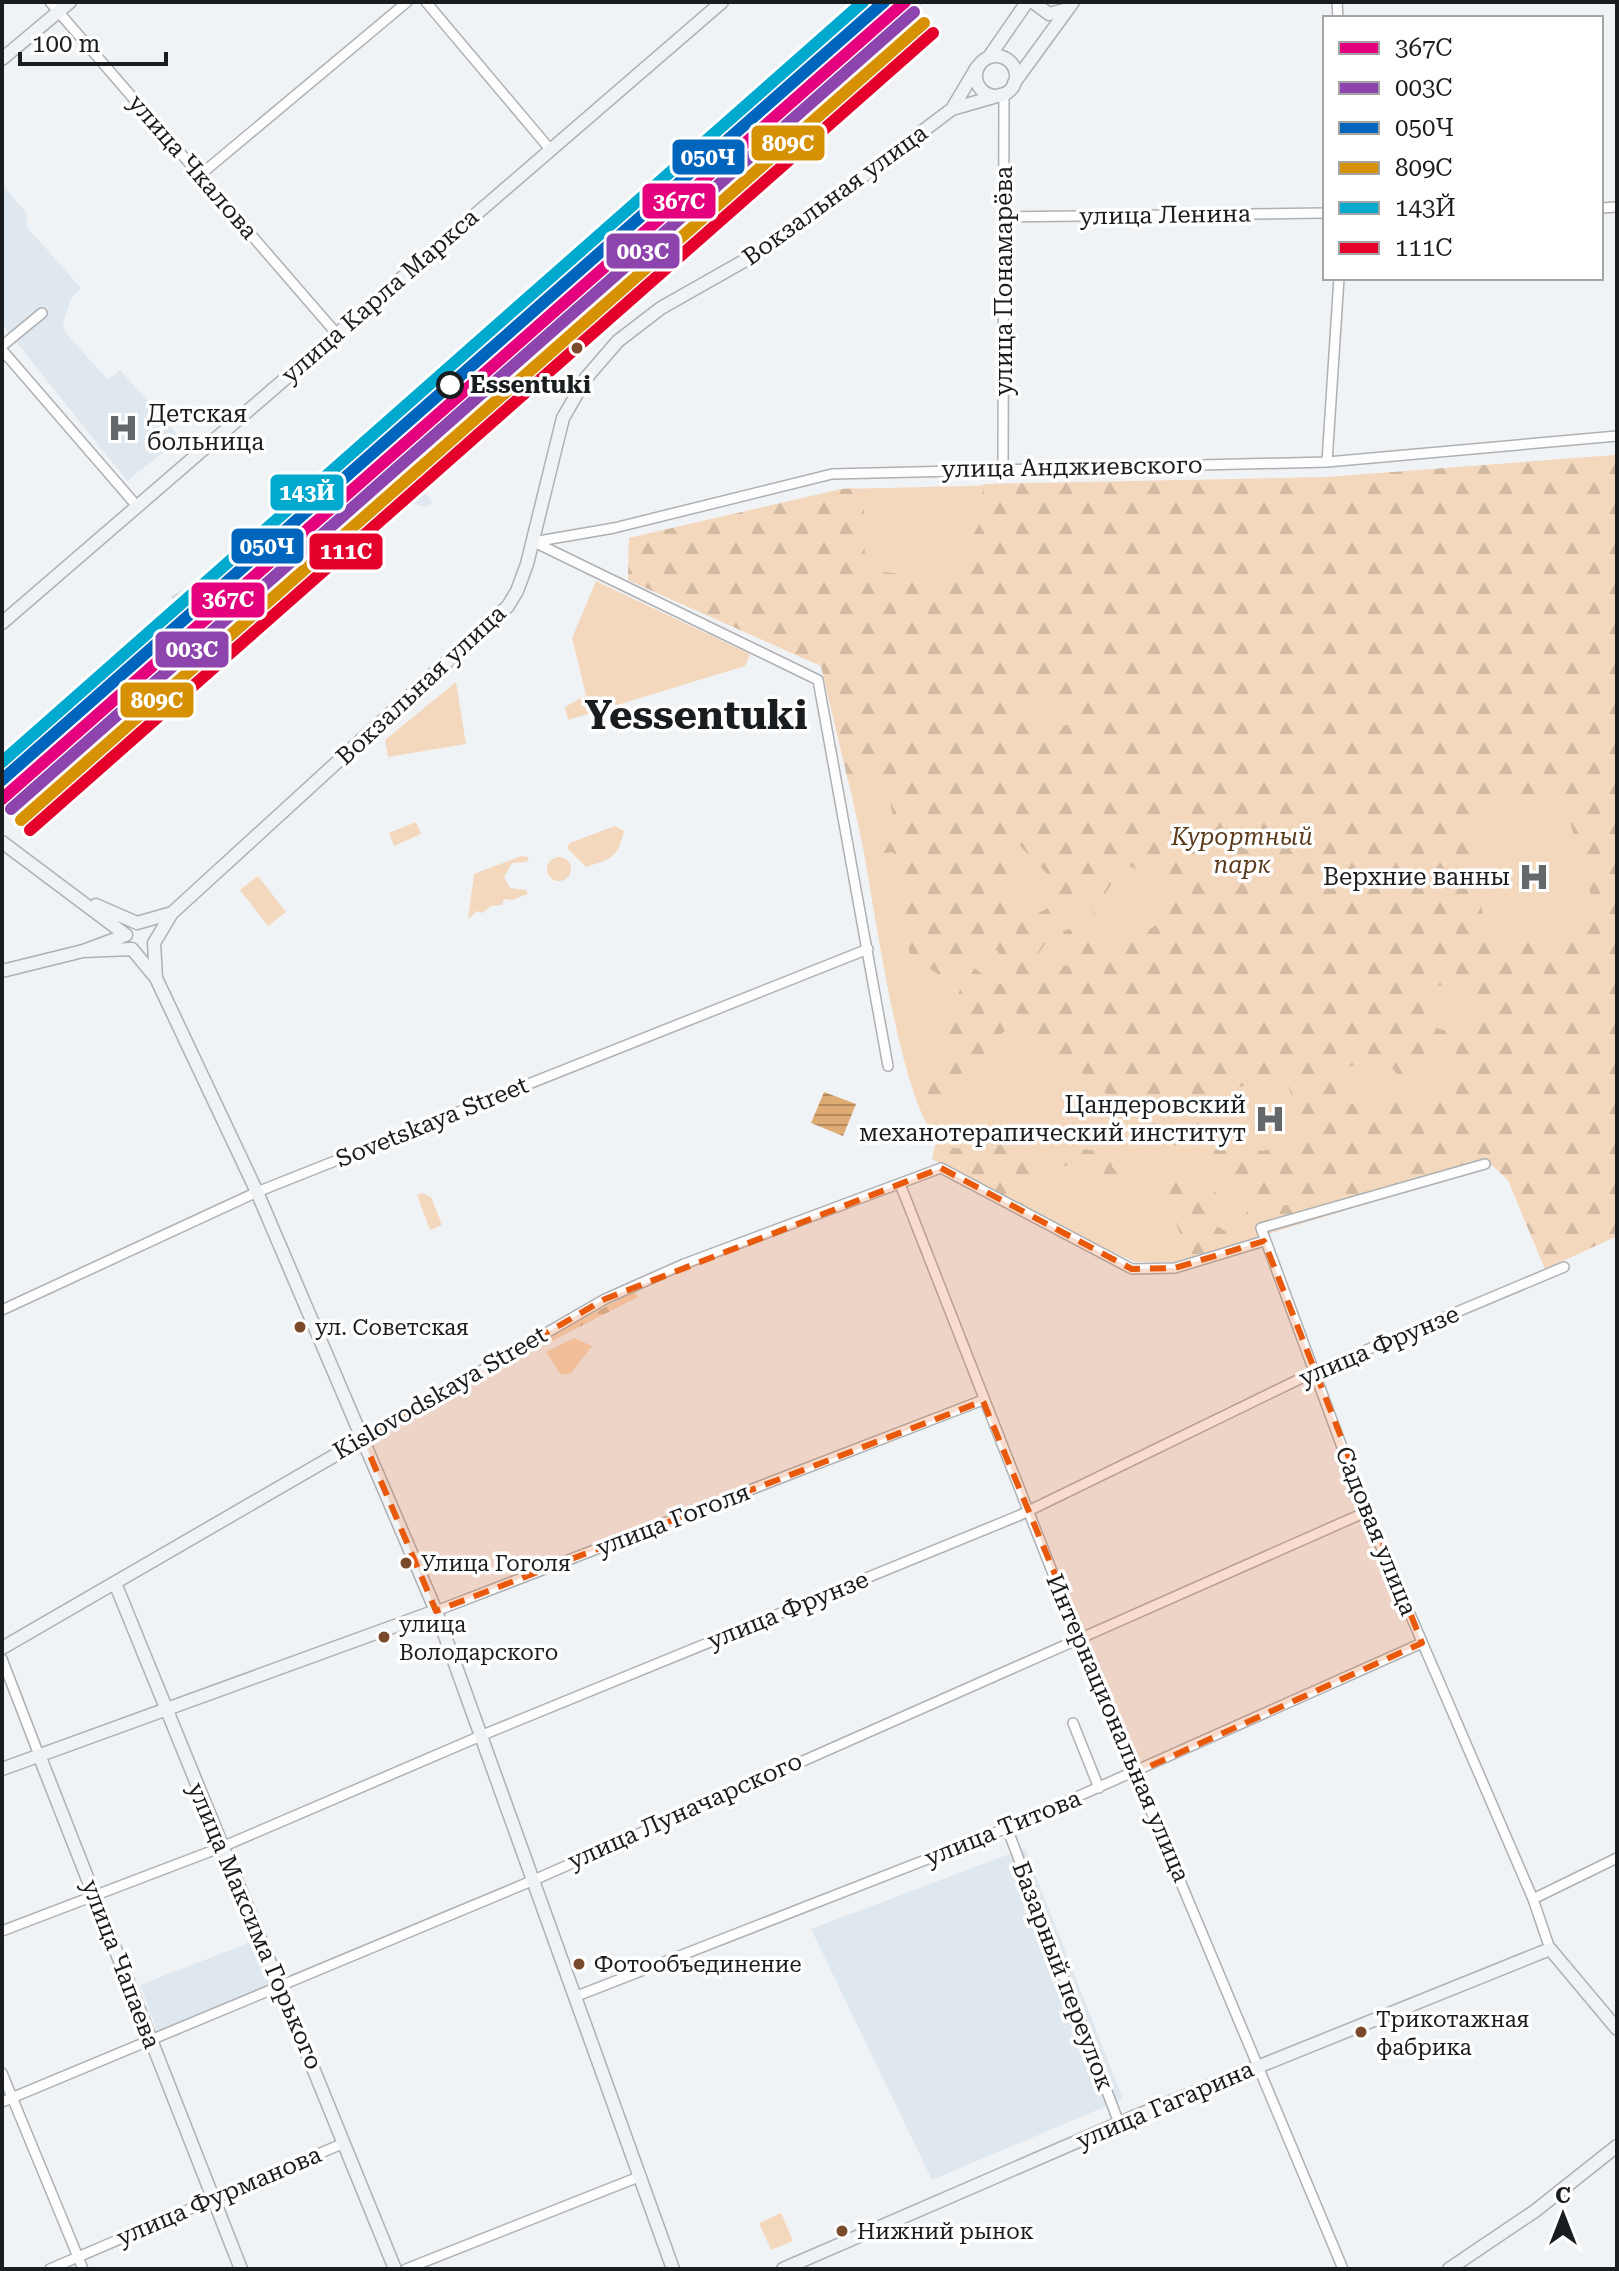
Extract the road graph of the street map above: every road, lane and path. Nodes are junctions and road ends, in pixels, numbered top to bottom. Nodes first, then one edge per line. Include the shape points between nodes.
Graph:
1 (70, 2) edge
2 (407, 2) edge
3 (426, 2) edge
4 (1030, 2) edge
5 (714, 5) edge
6 (1070, 6) edge
7 (54, 7) edge
8 (2, 59) edge
9 (984, 61) junction
10 (1014, 83) junction
11 (1004, 94) junction
12 (952, 109) junction
13 (549, 148) junction
14 (200, 175) junction
15 (1323, 213) edge
16 (1004, 217) junction
17 (1339, 280) edge
18 (42, 313) dead end
19 (336, 333) junction
20 (2, 348) edge
21 (1617, 436) edge
22 (1327, 462) junction
23 (1003, 468) junction
24 (136, 505) junction
25 (533, 542) junction
26 (2, 623) edge
27 (2, 842) edge
28 (82, 899) junction
29 (172, 913) junction
30 (137, 923) junction
31 (126, 935) junction
32 (154, 943) junction
33 (132, 949) junction
34 (868, 949) junction
35 (83, 951) junction
36 (2, 971) edge
37 (156, 978) junction
38 (888, 1066) dead end
39 (1485, 1164) dead end
40 (900, 1184) junction
41 (257, 1192) junction
42 (1264, 1241) junction
43 (1564, 1267) dead end
44 (2, 1310) edge
45 (1314, 1372) junction
46 (983, 1400) junction
47 (363, 1439) junction
48 (1029, 1511) junction
49 (1366, 1512) junction
50 (115, 1583) junction
51 (436, 1611) junction
52 (1079, 1640) junction
53 (1422, 1643) junction
54 (2, 1648) edge
55 (2, 1659) edge
56 (166, 1709) junction
57 (1073, 1723) dead end
58 (481, 1736) junction
59 (39, 1755) junction
60 (2, 1769) edge
61 (1137, 1772) junction
62 (1099, 1788) junction
63 (1007, 1828) junction
64 (222, 1847) junction
65 (1617, 1858) edge
66 (534, 1880) junction
67 (95, 1896) junction
68 (1533, 1899) junction
69 (2, 1931) edge
70 (1550, 1949) junction
71 (282, 1986) junction
72 (577, 1996) junction
73 (1617, 2029) edge
74 (150, 2043) junction
75 (1258, 2066) junction
76 (2, 2073) edge
77 (7, 2100) edge
78 (1119, 2123) junction
79 (344, 2143) junction
80 (1617, 2146) edge
81 (641, 2176) junction
82 (211, 2199) junction
83 (78, 2257) junction
84 (1466, 2264) edge
85 (50, 2269) edge
86 (83, 2269) edge
87 (241, 2269) edge
88 (395, 2269) edge
89 (406, 2269) edge
90 (673, 2269) edge
91 (783, 2269) edge
92 (1343, 2269) edge
93 (1449, 2269) edge

1 - 7 street
2 - 14 street
3 - 13 street
4 - 6 street via 1049,14
4 - 9 street
5 - 13 street, улица Карла Маркса
6 - 10 street
7 - 8 street
7 - 14 street, улица Чкалова
9 - 10 street via 998,56 1013,65
9 - 11 street via 976,81 996,96
9 - 12 street
10 - 11 street
11 - 12 street
11 - 16 street, улица Понамарёва
12 - 25 street, Вокзальная улица via 772,245 661,308 618,341 586,378 563,418
13 - 19 street, улица Карла Маркса
14 - 19 street, улица Чкалова
15 - 16 street, улица Ленина
16 - 23 street, улица Понамарёва
17 - 22 street
18 - 20 street
19 - 24 street, улица Карла Маркса
20 - 24 street
21 - 22 street, улица Анджиевского
22 - 23 street, улица Анджиевского
23 - 25 street, улица Анджиевского via 832,474 614,528
24 - 26 street, улица Карла Маркса
25 - 29 street, Вокзальная улица via 517,591 496,619
25 - 34 street via 818,680
27 - 28 street
28 - 30 street
28 - 31 street
29 - 30 street
29 - 32 street
30 - 31 street
30 - 32 street via 153,930
31 - 33 street
31 - 35 street
32 - 33 street via 144,951
32 - 37 street
33 - 35 street
33 - 37 street
34 - 38 street
34 - 41 street, Sovetskaya Street
35 - 36 street
37 - 41 street
39 - 42 street via 1261,1228
40 - 42 street, Kislovodskaya Street via 941,1168 1132,1269 1175,1268
40 - 46 street, Интернациональная улица
40 - 47 street, Kislovodskaya Street via 605,1299
41 - 44 street, Sovetskaya Street
41 - 47 street
42 - 45 street, Садовая улица
43 - 45 street, улица Фрунзе
45 - 48 street, улица Фрунзе
45 - 49 street, Садовая улица
46 - 48 street, Интернациональная улица
46 - 51 street, улица Гоголя
47 - 50 street, Kislovodskaya Street
47 - 51 street
48 - 52 street, Интернациональная улица
48 - 58 street, улица Фрунзе
49 - 52 street, улица Луначарского
49 - 53 street, Садовая улица
50 - 54 street, Kislovodskaya Street
50 - 56 street, улица Максима Горького
51 - 56 street, улица Гоголя
51 - 58 street
52 - 61 street, Интернациональная улица
52 - 66 street, улица Луначарского
53 - 61 street, улица Титова
53 - 68 street, Садовая улица
55 - 59 street, улица Чапаева
56 - 59 street, улица Гоголя
56 - 64 street, улица Максима Горького
57 - 62 street
58 - 64 street, улица Фрунзе
58 - 66 street
59 - 60 street, улица Гоголя
59 - 67 street, улица Чапаева
61 - 62 street, улица Титова
61 - 75 street, Интернациональная улица
62 - 63 street, улица Титова
63 - 72 street, улица Титова
63 - 78 street, Базарный переулок
64 - 67 street, улица Фрунзе
64 - 71 street, улица Максима Горького
65 - 68 street
66 - 71 street, улица Луначарского
66 - 72 street
67 - 69 street, улица Фрунзе
67 - 74 street, улица Чапаева
68 - 70 street, Садовая улица
70 - 73 street, Садовая улица
70 - 75 street, улица Гагарина
71 - 74 street, улица Луначарского
71 - 79 street, улица Максима Горького
72 - 81 street
74 - 77 street, улица Луначарского
74 - 82 street, улица Чапаева
75 - 78 street, улица Гагарина
75 - 92 street, Интернациональная улица
76 - 77 street
77 - 83 street
78 - 91 street, улица Гагарина
79 - 82 street, улица Фурманова
79 - 88 street, улица Максима Горького
80 - 84 street
81 - 89 street
81 - 90 street
82 - 83 street, улица Фурманова
82 - 87 street, улица Чапаева
83 - 85 street, улица Фурманова
83 - 86 street
84 - 93 street

